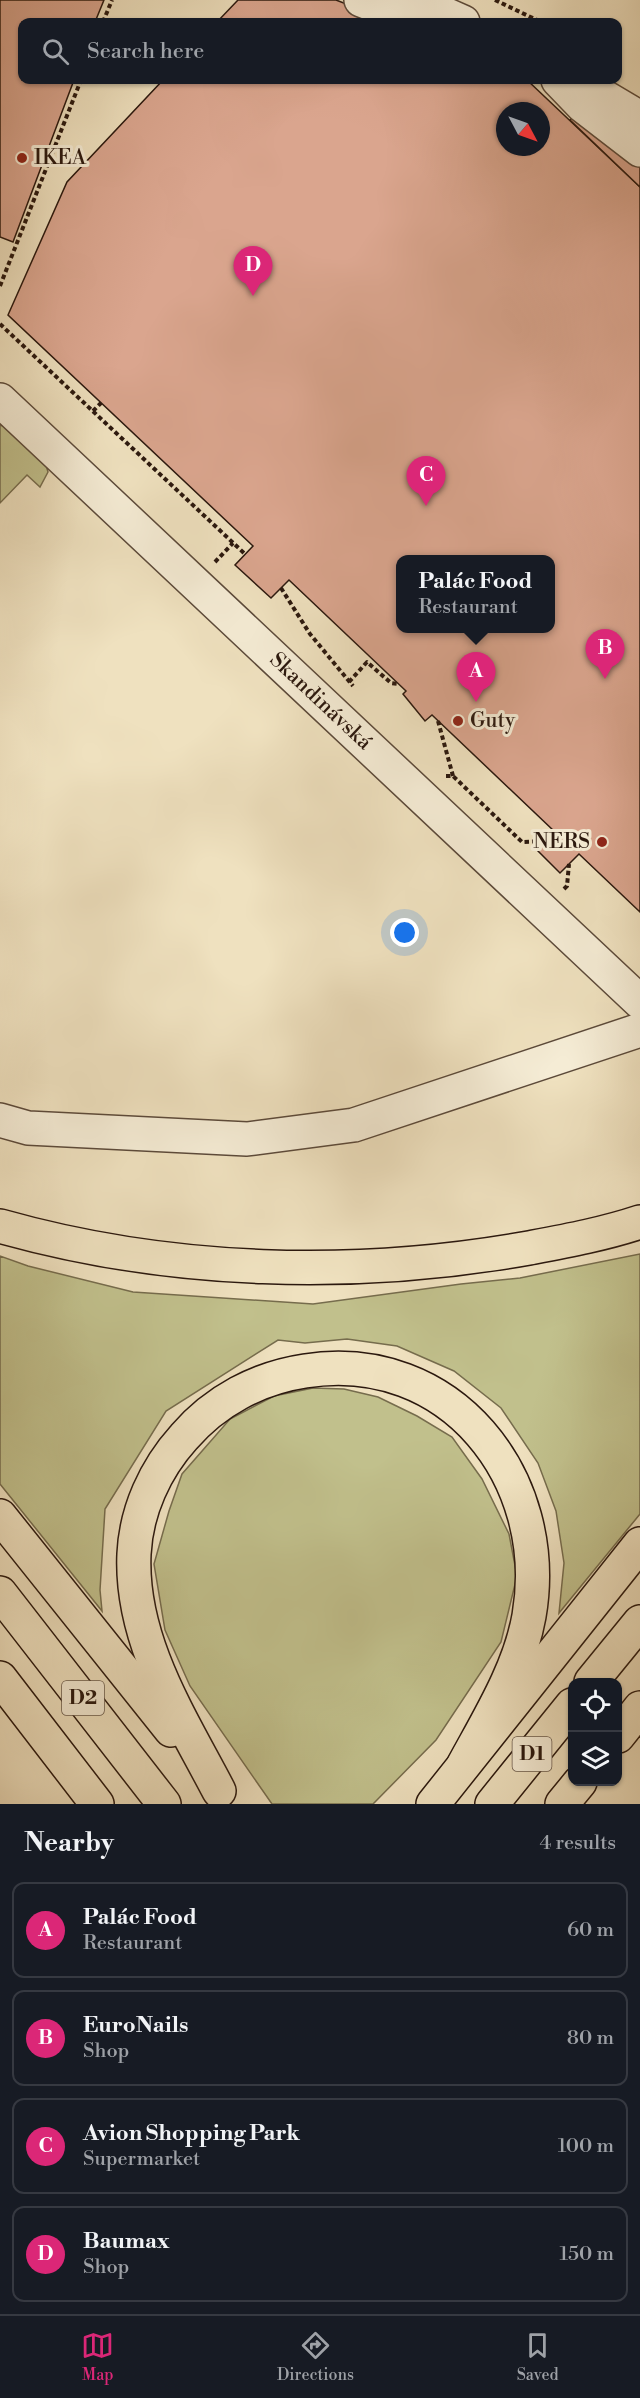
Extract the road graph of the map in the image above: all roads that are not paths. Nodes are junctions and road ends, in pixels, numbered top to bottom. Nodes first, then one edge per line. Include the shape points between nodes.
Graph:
1 (361, 0) edge
2 (412, 0) edge
3 (406, 18) edge
4 (454, 18) edge
5 (562, 84) edge
6 (583, 84) edge
7 (640, 118) edge
8 (640, 150) edge
9 (0, 400) edge
10 (640, 1002) edge
11 (640, 1030) edge
12 (0, 1120) edge
13 (640, 1222) edge
14 (0, 1226) edge
15 (0, 1516) edge
16 (640, 1544) edge
17 (0, 1593) edge
18 (640, 1622) edge
19 (0, 1678) edge
20 (595, 1678) edge
21 (568, 1711) edge
22 (464, 1764) junction
23 (577, 1786) edge
24 (591, 1786) edge
25 (224, 1798) edge
26 (97, 1804) edge
27 (164, 1804) edge
28 (433, 1804) edge
29 (492, 1804) edge
30 (562, 1804) edge
31 (580, 1804) edge

1 - 3 street
2 - 4 street
5 - 8 street via 583,106
6 - 7 street
9 - 10 street, Skandinávská
11 - 12 street via 354,1125 247,1139 28,1128
13 - 14 highway via 491,1255 351,1267 281,1267 141,1255
15 - 25 highway
16 - 22 highway
17 - 27 highway, D2
18 - 20 highway
19 - 26 highway, D2
21 - 29 highway, D1
22 - 25 highway via 512,1669 529,1618 532,1558 519,1494 491,1445 442,1400 400,1379 373,1372 316,1369 261,1382 212,1409 172,1449 146,1499 138,1527 135,1581 144,1632 169,1695
22 - 28 highway
23 - 30 highway, D1
24 - 31 highway

